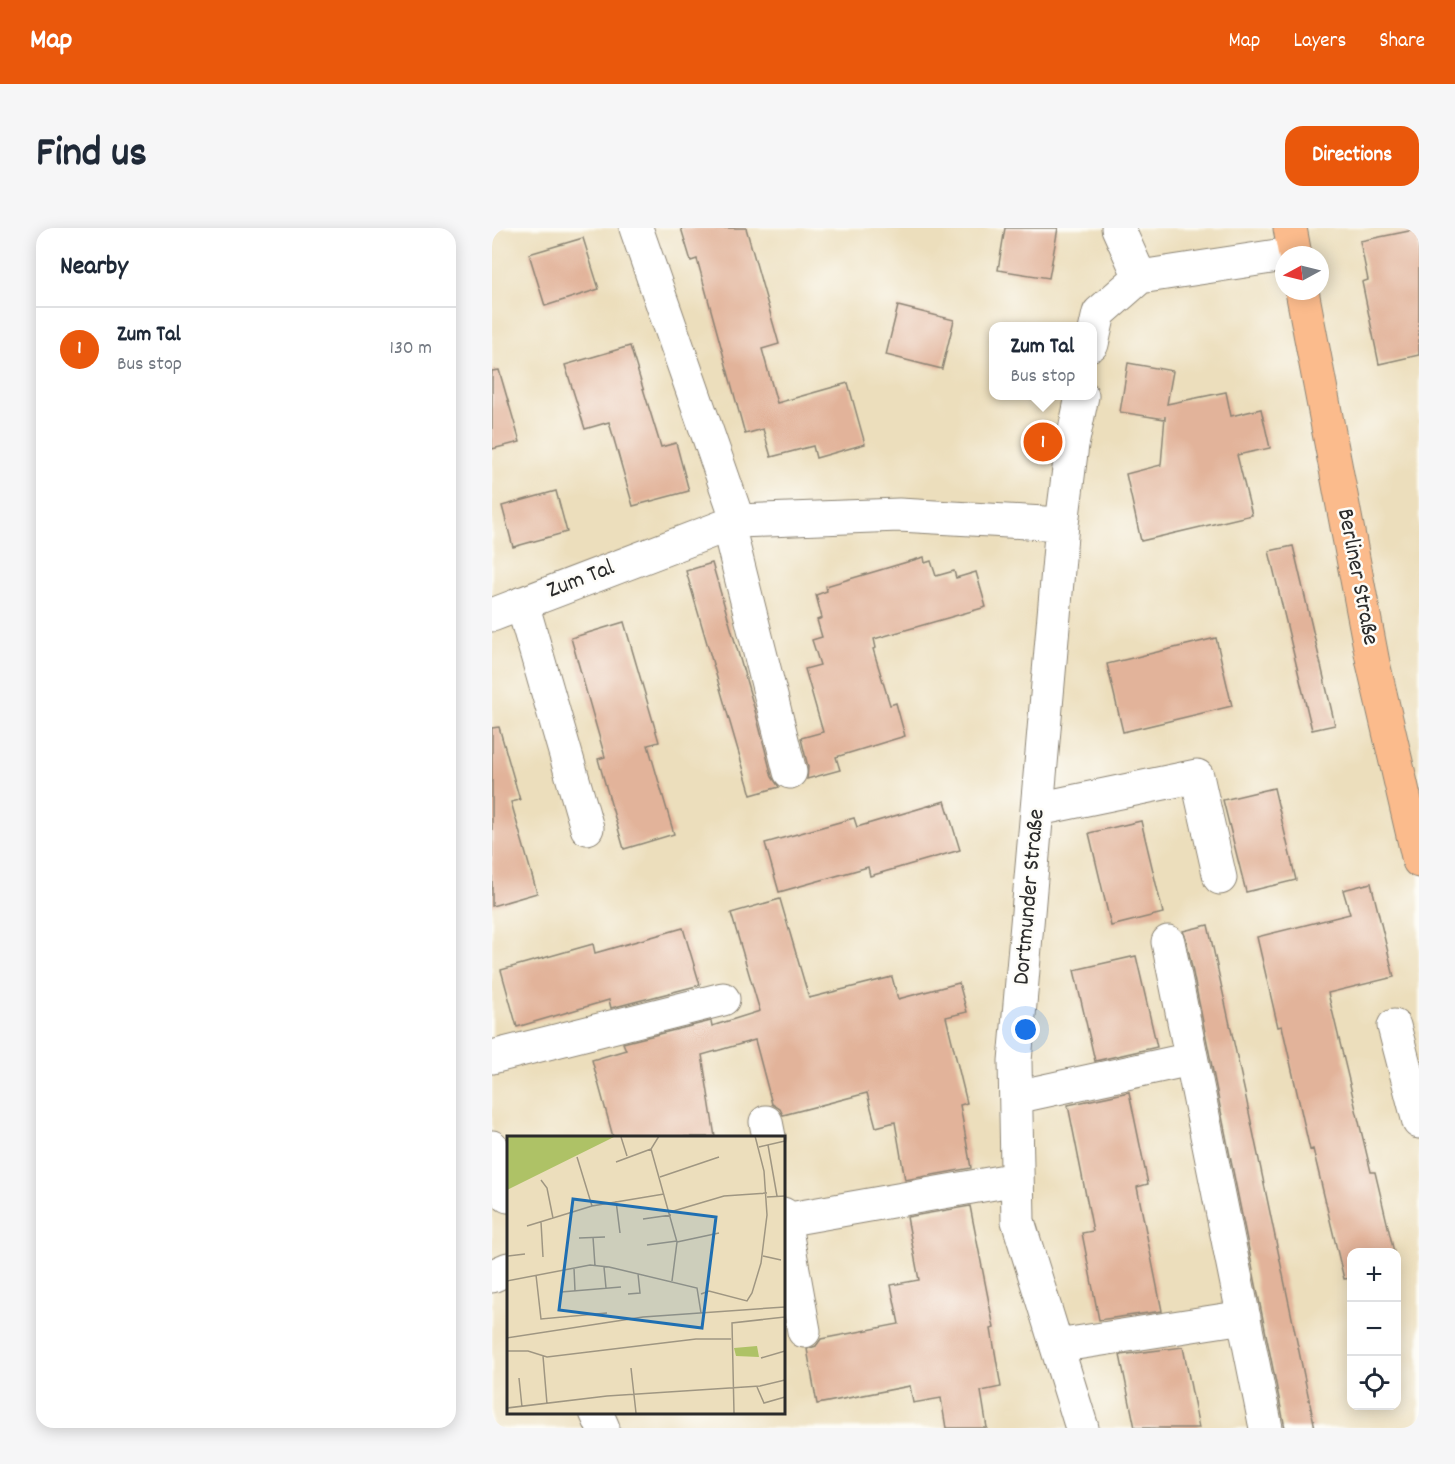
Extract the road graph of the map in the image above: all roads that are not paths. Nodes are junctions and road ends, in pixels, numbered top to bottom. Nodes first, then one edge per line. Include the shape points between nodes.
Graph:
1 (636, 228) edge
2 (1118, 228) edge
3 (1275, 252) edge
4 (1140, 277) junction
5 (1304, 300) edge
6 (1097, 322) edge
7 (1081, 400) edge
8 (733, 523) junction
9 (1062, 524) junction
10 (501, 606) edge
11 (790, 772) dead end
12 (1038, 809) junction
13 (587, 828) dead end
14 (1419, 861) edge
15 (1220, 878) dead end
16 (1168, 942) dead end
17 (723, 999) dead end
18 (1394, 1026) dead end
19 (492, 1057) edge
20 (1191, 1059) junction
21 (1016, 1097) junction
22 (1419, 1122) edge
23 (492, 1147) edge
24 (1017, 1179) junction
25 (507, 1193) edge
26 (784, 1217) edge
27 (507, 1269) edge
28 (492, 1276) edge
29 (1244, 1317) junction
30 (804, 1331) dead end
31 (1057, 1346) junction
32 (596, 1413) edge
33 (603, 1428) edge
34 (1082, 1428) edge
35 (1266, 1428) edge

1 - 8 street
2 - 4 street
3 - 4 street
4 - 6 street via 1099,313
5 - 14 main road, Berliner Straße via 1373,663
7 - 9 street, Dortmunder Straße
8 - 9 street, Zum Tal via 899,515
8 - 10 street, Zum Tal
8 - 11 street
9 - 12 street, Dortmunder Straße
10 - 13 street
12 - 15 street via 1197,776
12 - 21 street, Dortmunder Straße
16 - 20 street
17 - 19 street
18 - 22 street
20 - 21 street
20 - 29 street
21 - 24 street, Dortmunder Straße
23 - 25 street
24 - 26 street
24 - 31 street, Dortmunder Straße via 1018,1221
26 - 30 street
27 - 28 street
29 - 31 street
29 - 35 street
31 - 34 street, Dortmunder Straße
32 - 33 street

